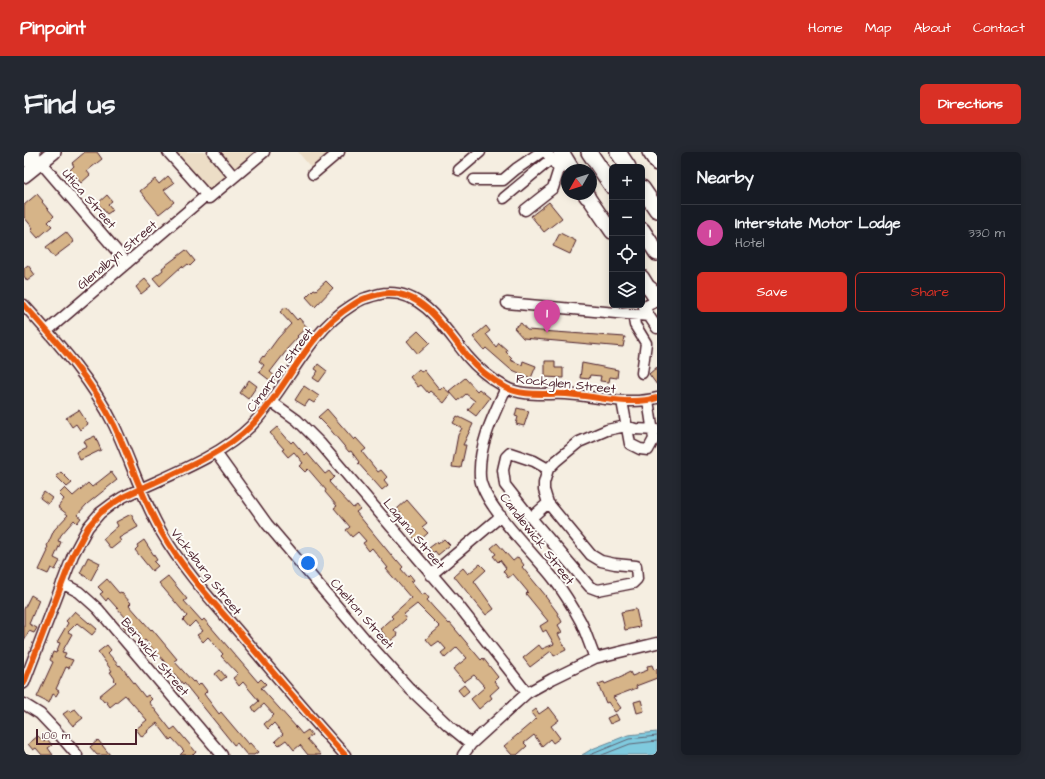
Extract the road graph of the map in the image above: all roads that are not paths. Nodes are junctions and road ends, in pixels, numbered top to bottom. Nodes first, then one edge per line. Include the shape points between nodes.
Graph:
1 (54, 152) edge
2 (168, 152) edge
3 (214, 152) edge
4 (264, 152) edge
5 (339, 152) edge
6 (480, 152) edge
7 (541, 152) edge
8 (590, 152) edge
9 (618, 152) edge
10 (649, 152) edge
11 (553, 154) edge
12 (35, 155) edge
13 (24, 160) edge
14 (562, 164) edge
15 (565, 164) edge
16 (626, 164) edge
17 (657, 164) edge
18 (459, 170) dead end
19 (313, 174) dead end
20 (24, 176) edge
21 (234, 177) junction
22 (474, 180) dead end
23 (609, 181) edge
24 (645, 192) edge
25 (206, 198) junction
26 (504, 198) dead end
27 (590, 200) edge
28 (525, 210) dead end
29 (657, 210) edge
30 (609, 228) edge
31 (645, 235) edge
32 (657, 253) edge
33 (127, 263) junction
34 (653, 293) edge
35 (413, 299) joint
36 (507, 303) dead end
37 (24, 304) edge
38 (633, 314) junction
39 (649, 316) junction
40 (657, 328) edge
41 (47, 331) junction
42 (642, 372) dead end
43 (506, 388) junction
44 (652, 399) edge
45 (622, 401) junction
46 (272, 402) junction
47 (626, 426) junction
48 (655, 430) edge
49 (216, 453) junction
50 (548, 469) junction
51 (141, 488) junction
52 (548, 503) junction
53 (501, 516) junction
54 (530, 518) junction
55 (431, 575) junction
56 (62, 583) junction
57 (657, 642) edge
58 (595, 658) junction
59 (24, 683) edge
60 (527, 693) junction
61 (24, 704) edge
62 (471, 744) junction
63 (77, 755) edge
64 (222, 755) edge
65 (344, 755) edge
66 (463, 755) edge

1 - 12 main road
2 - 25 street
3 - 21 street
4 - 21 street, Glenalbyn Street
5 - 19 street
6 - 18 street
7 - 22 street via 503,180
8 - 23 highway
9 - 16 highway
10 - 17 main road
11 - 14 main road
11 - 15 highway
11 - 26 street
11 - 28 street via 559,169 553,188
12 - 13 main road
12 - 20 main road
12 - 33 street, Utica Street
21 - 25 street, Glenalbyn Street
24 - 29 highway
25 - 33 street, Glenalbyn Street
27 - 30 main road
31 - 32 highway
33 - 41 street, Glenalbyn Street
34 - 39 street via 644,308
35 - 43 street, Rockglen Street via 423,304 468,357
35 - 46 street, Cimarron Street via 405,295 388,293 363,298 340,313 298,362
36 - 38 street
37 - 41 street, Vicksburg Street
38 - 39 street
38 - 42 street via 635,325 646,343
39 - 40 street
41 - 51 street, Vicksburg Street via 93,390 114,425
43 - 45 street, Rockglen Street via 535,394 565,394
43 - 53 street, Candlewick Street via 484,440 480,460 480,479 486,496
44 - 45 street, Rockglen Street
44 - 48 street
45 - 47 street
46 - 49 street, Cimarron Street via 251,426
46 - 55 street, Laguna Street via 297,420 320,443
47 - 48 street
47 - 48 street via 630,444 640,449 648,450 654,439
47 - 50 street via 607,430 579,442
49 - 51 street, Cimarron Street
49 - 62 street, Chelton Street via 267,524 359,632 410,689
50 - 52 street via 544,483
50 - 54 street via 510,452 506,457 503,470 505,485
51 - 56 street, Cimarron Street via 112,504 88,527
51 - 65 street, Vicksburg Street via 162,533 182,563
52 - 54 street
52 - 54 street via 591,555 601,561 636,566 637,579 633,583 598,590 590,587
53 - 55 street
53 - 58 street, Candlewick Street via 553,578 580,621
55 - 60 street, Laguna Street via 458,605
56 - 59 street, Cimarron Street
56 - 64 street, Berwick Street via 79,592 98,609
57 - 58 street
58 - 60 street
60 - 62 street
61 - 63 street via 40,714
62 - 66 street

